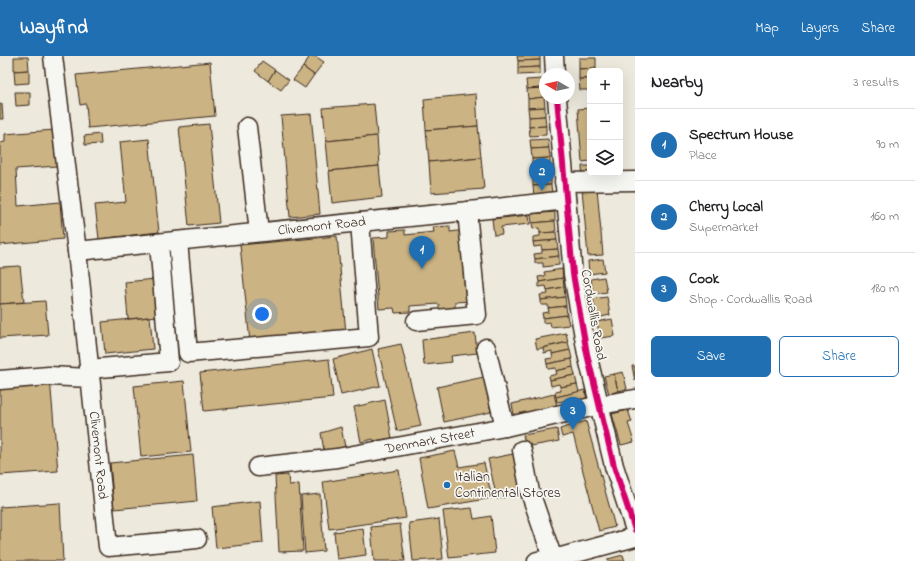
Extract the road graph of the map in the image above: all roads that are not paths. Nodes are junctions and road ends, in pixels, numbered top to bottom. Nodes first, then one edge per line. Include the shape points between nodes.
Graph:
1 (53, 56) edge
2 (554, 56) edge
3 (555, 68) edge
4 (558, 104) edge
5 (247, 127) dead end
6 (635, 181) edge
7 (564, 182) junction
8 (566, 200) junction
9 (467, 211) junction
10 (360, 222) junction
11 (259, 232) junction
12 (178, 240) junction
13 (160, 242) junction
14 (77, 251) junction
15 (416, 321) dead end
16 (486, 348) dead end
17 (90, 373) junction
18 (0, 380) edge
19 (635, 399) edge
20 (600, 405) junction
21 (505, 427) junction
22 (522, 450) dead end
23 (258, 467) dead end
24 (635, 530) edge
25 (635, 537) edge
26 (197, 539) dead end
27 (556, 559) edge

1 - 14 street, Clivemont Road
2 - 3 street
4 - 7 street, Cordwallis Road
5 - 11 street
6 - 7 street
7 - 8 street, Cordwallis Road
8 - 9 street, Clivemont Road
8 - 20 street, Cordwallis Road via 573,274 587,354
9 - 10 street, Clivemont Road
9 - 15 street via 477,315
10 - 11 street, Clivemont Road
10 - 12 street via 369,337 188,353
11 - 12 street, Clivemont Road
12 - 13 street, Clivemont Road
13 - 14 street, Clivemont Road
13 - 17 street via 169,362
14 - 17 street, Clivemont Road
16 - 21 street
17 - 18 street
17 - 26 street, Clivemont Road via 108,547
19 - 20 street, Denmark Street
20 - 21 street, Denmark Street
20 - 24 street, Cordwallis Road via 614,466
21 - 23 street, Denmark Street via 337,458
22 - 27 street via 530,492
25 - 27 street

